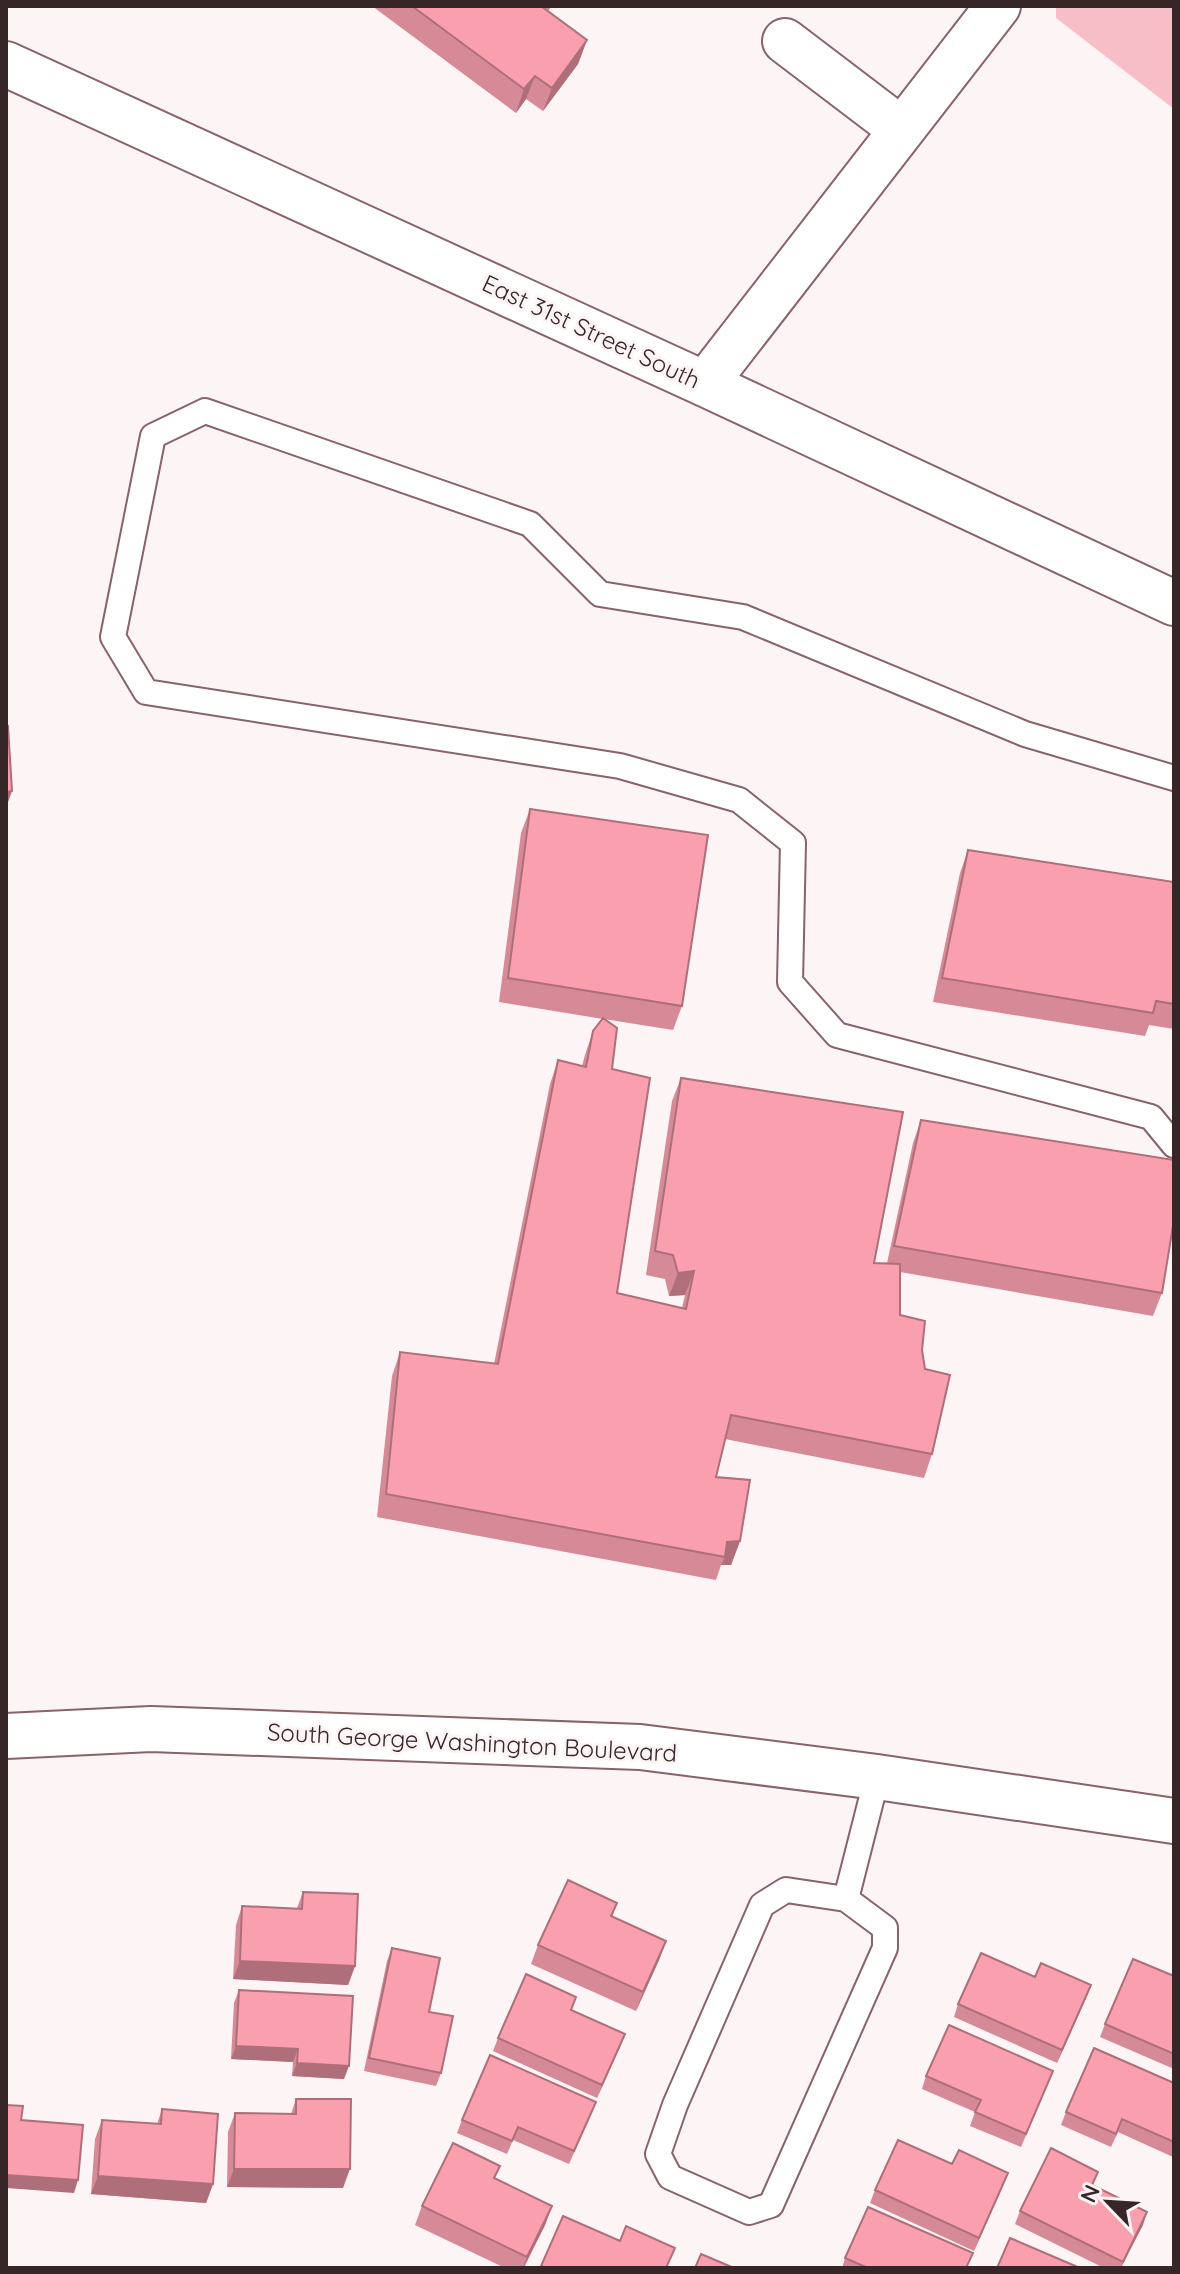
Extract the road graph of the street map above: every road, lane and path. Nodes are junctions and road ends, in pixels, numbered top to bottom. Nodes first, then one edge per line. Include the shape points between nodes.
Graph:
1 (998, 6) edge
2 (785, 41) dead end
3 (6, 64) edge
4 (902, 130) junction
5 (705, 384) junction
6 (1174, 603) edge
7 (1174, 778) edge
8 (1174, 1145) edge
9 (6, 1736) edge
10 (877, 1777) junction
11 (1173, 1816) edge
12 (846, 1899) junction

1 - 4 street
2 - 4 street
3 - 5 street, East 31st Street South
4 - 5 street
5 - 6 street, East 31st Street South
7 - 8 lane via 1025,734 743,617 600,594 530,524 205,411 153,436 113,637 146,692 620,766 739,800 793,843 790,982 837,1035 1151,1117
9 - 10 street, South George Washington Boulevard via 151,1729 640,1747
10 - 11 street, South George Washington Boulevard
10 - 12 lane
12 - 12 lane via 786,1890 762,1905 666,2129 658,2154 670,2177 749,2212 771,2205 885,1948 885,1928

